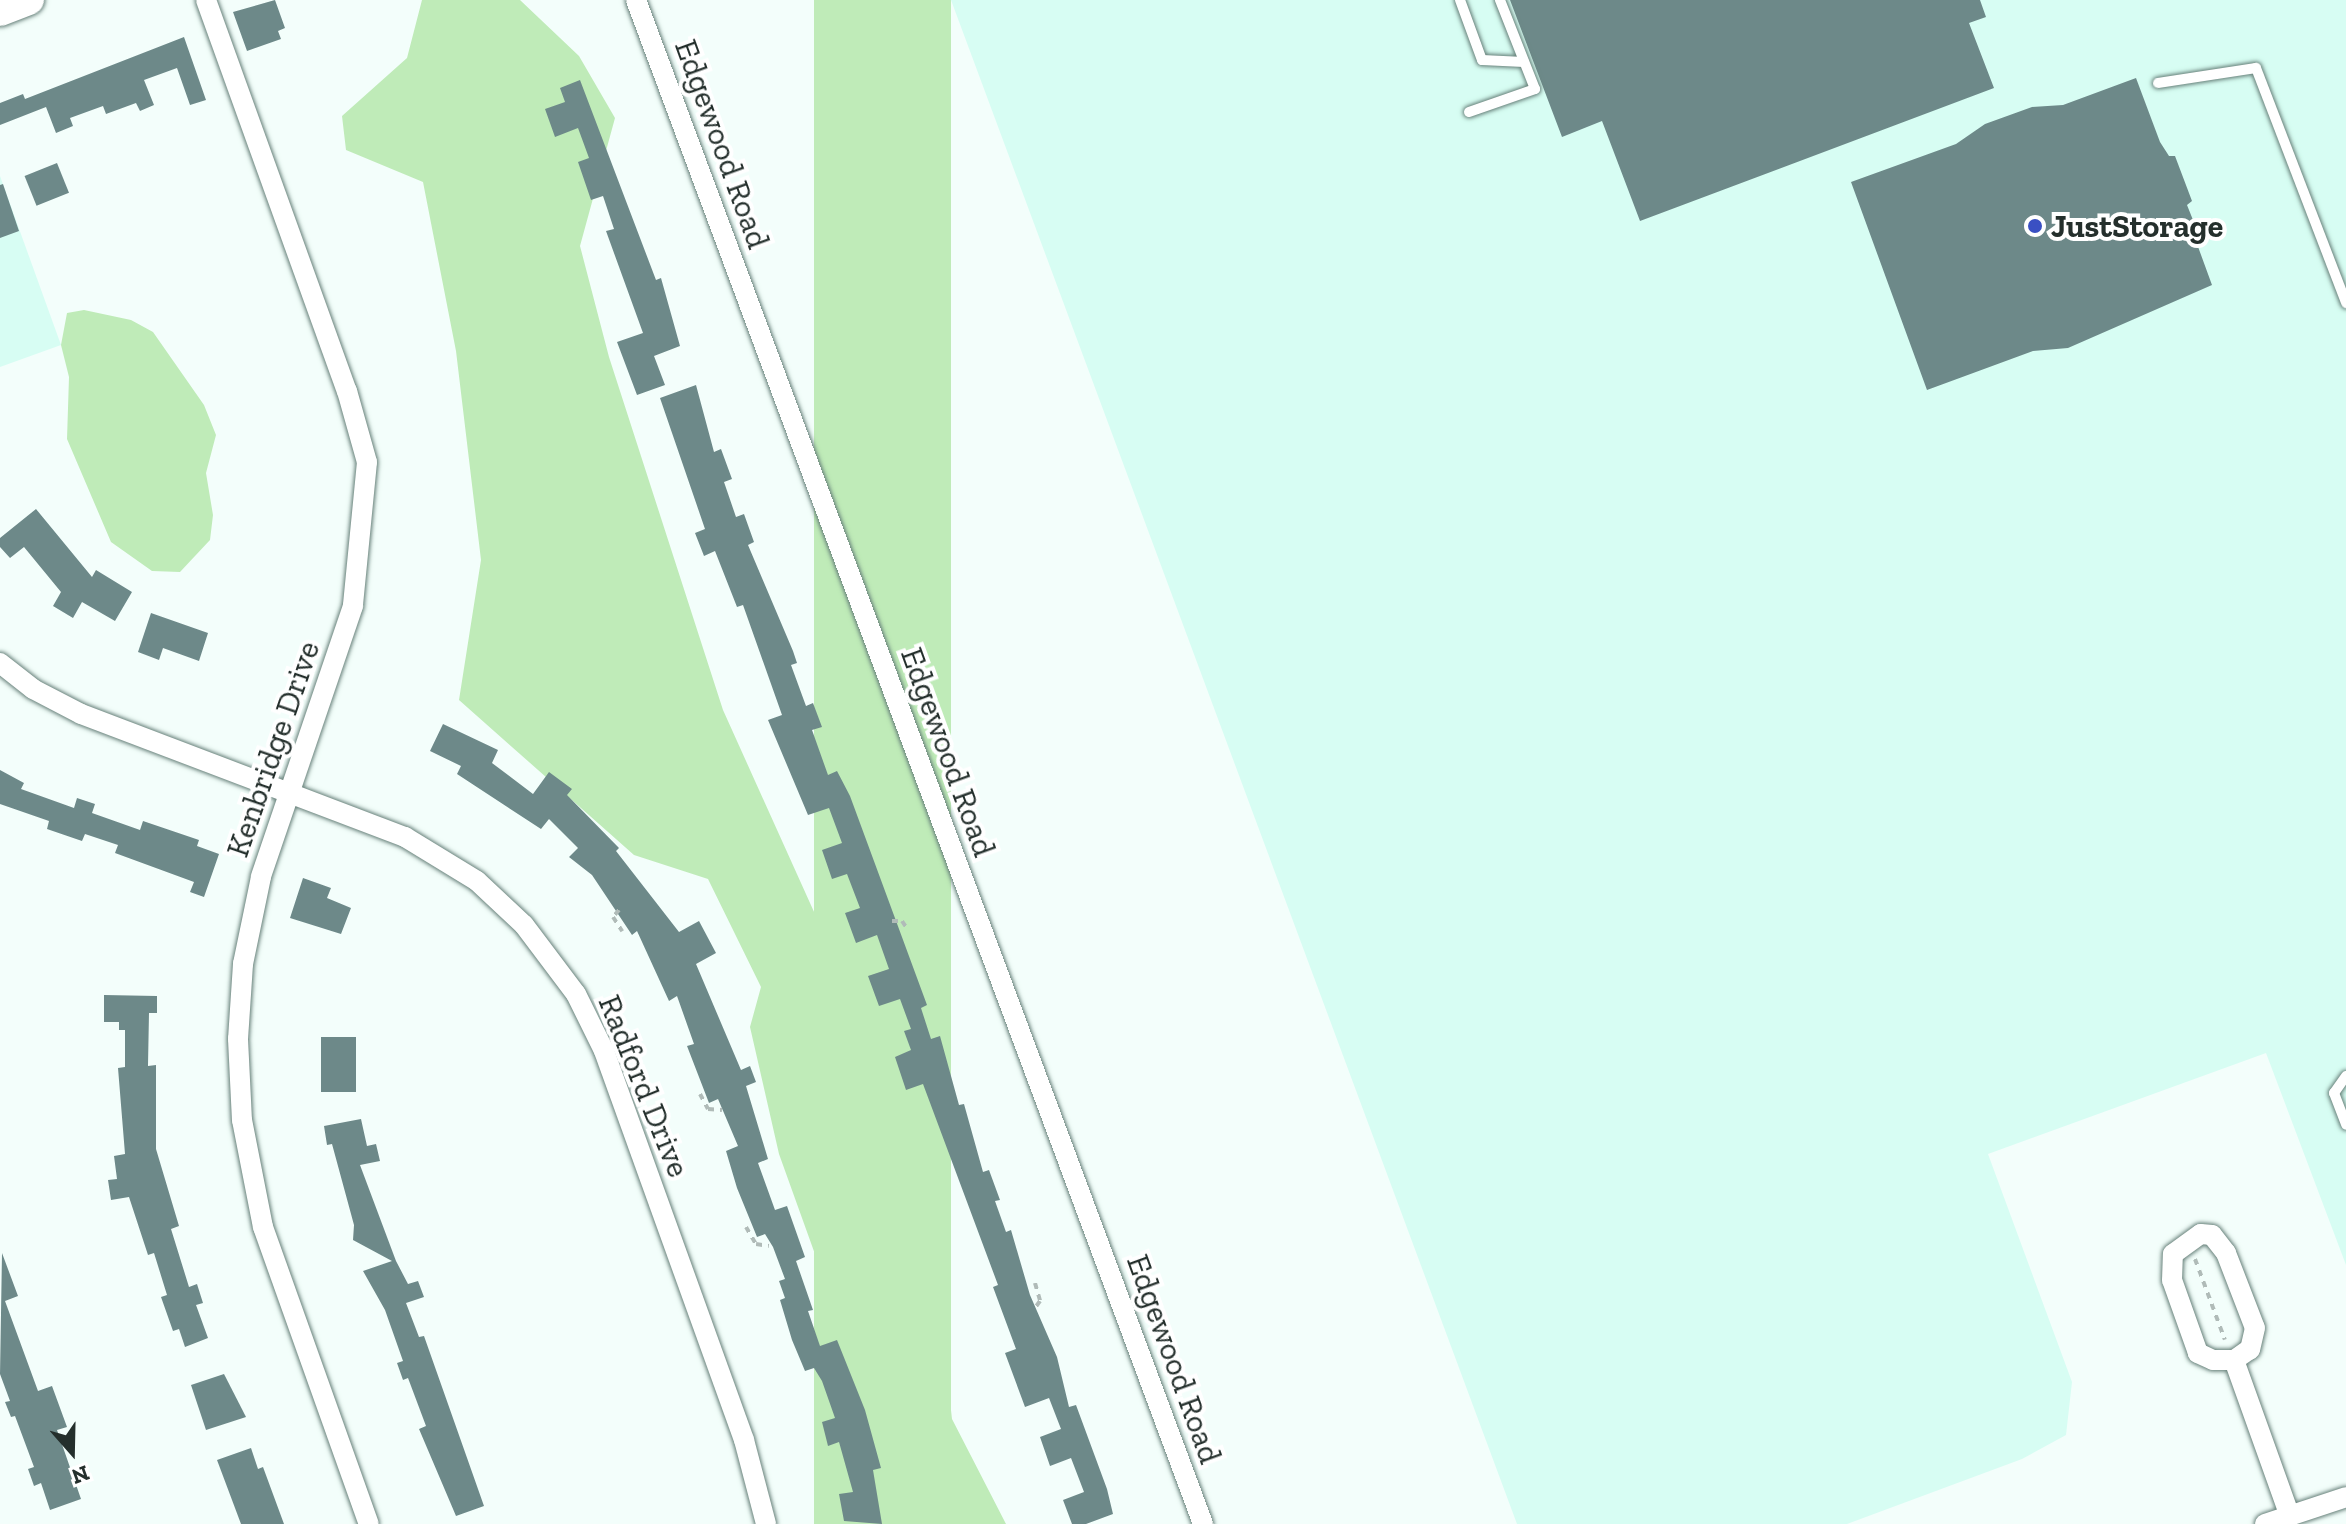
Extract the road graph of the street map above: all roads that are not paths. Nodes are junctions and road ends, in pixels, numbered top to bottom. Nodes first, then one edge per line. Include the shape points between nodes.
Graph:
1 (29, 0) edge
2 (206, 0) edge
3 (636, 0) edge
4 (1460, 0) edge
5 (1500, 0) edge
6 (0, 11) edge
7 (1524, 62) junction
8 (2158, 83) dead end
9 (1469, 112) dead end
10 (2346, 303) edge
11 (0, 663) edge
12 (290, 789) junction
13 (2346, 1076) edge
14 (2346, 1125) edge
15 (2231, 1352) junction
16 (2346, 1497) edge
17 (2290, 1516) junction
18 (369, 1524) edge
19 (766, 1524) edge
20 (1203, 1524) edge
21 (2265, 1524) edge

1 - 6 main road
2 - 12 street, Kenbridge Drive via 347,391 367,462 353,606
3 - 20 street, Edgewood Road
4 - 7 lane via 1482,60
5 - 7 lane
7 - 9 lane via 1535,89
8 - 10 lane via 2256,68
11 - 12 street, Radford Drive via 33,689 81,714
12 - 18 street, Kenbridge Drive via 261,877 243,964 238,1039 242,1120 263,1227
12 - 19 street, Radford Drive via 449,861 501,901 562,973 612,1072 744,1440
13 - 14 lane via 2334,1093
15 - 15 street via 2250,1349 2255,1328 2226,1253 2212,1235 2201,1234 2173,1254 2172,1280 2198,1353 2213,1360
15 - 17 street
16 - 17 street
17 - 21 street

